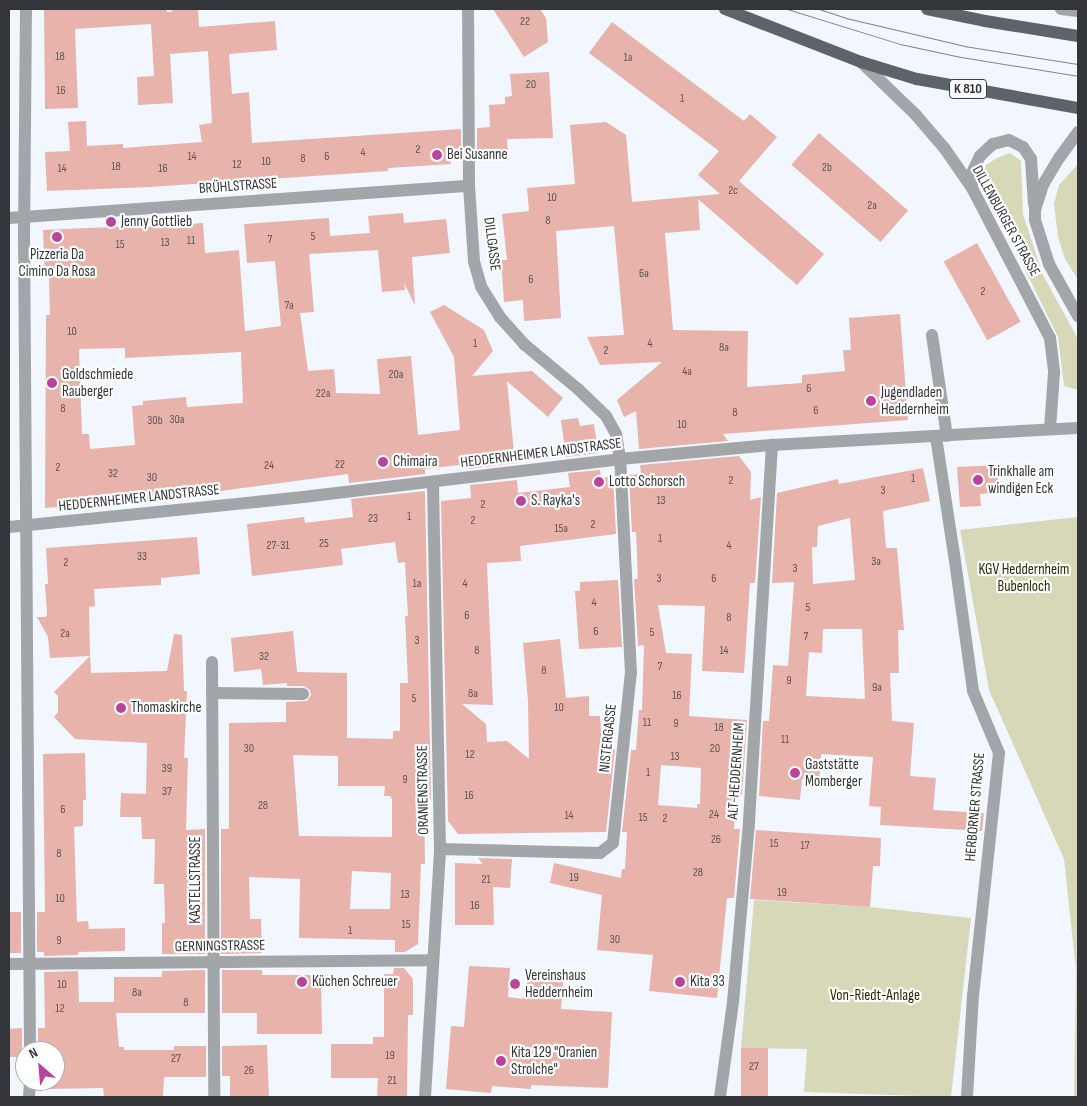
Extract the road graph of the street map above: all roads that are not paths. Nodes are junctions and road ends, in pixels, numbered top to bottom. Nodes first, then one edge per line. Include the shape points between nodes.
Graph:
1 (26, 9) edge
2 (468, 9) edge
3 (725, 9) edge
4 (927, 9) edge
5 (1061, 9) edge
6 (1078, 11) edge
7 (1078, 36) edge
8 (860, 62) junction
9 (1078, 108) edge
10 (1078, 132) edge
11 (469, 186) junction
12 (972, 188) junction
13 (1035, 209) junction
14 (24, 217) junction
15 (9, 218) edge
16 (1078, 316) edge
17 (932, 335) dead end
18 (1078, 428) edge
19 (1050, 429) junction
20 (941, 436) junction
21 (772, 445) junction
22 (620, 459) junction
23 (433, 482) junction
24 (26, 525) junction
25 (9, 527) edge
26 (212, 662) dead end
27 (212, 693) junction
28 (303, 694) dead end
29 (440, 849) junction
30 (432, 960) junction
31 (212, 962) junction
32 (9, 964) edge
33 (30, 964) junction
34 (30, 1041) edge
35 (214, 1097) edge
36 (425, 1097) edge
37 (720, 1097) edge
38 (967, 1097) edge

1 - 14 street
2 - 11 street, DILLGASSE
3 - 8 main road, DILLENBURGER STRASSE / K 810
4 - 7 main road
5 - 6 street
8 - 9 main road, DILLENBURGER STRASSE / K 810 via 917,79
8 - 12 street, DILLENBURGER STRASSE via 915,114
10 - 13 street, DILLENBURGER STRASSE via 1059,158
11 - 14 street, BRÜHLSTRASSE
11 - 22 street, DILLGASSE via 474,261 481,286 500,317 525,345 606,416 616,434
12 - 13 street via 972,173 980,156 993,144 1009,140 1023,147 1031,159
12 - 19 street, DILLENBURGER STRASSE via 1050,338 1054,373
13 - 16 street, DILLENBURGER STRASSE via 1035,220 1049,264
14 - 15 street, BRÜHLSTRASSE
14 - 24 street
17 - 20 street, HERBORNER STRASSE
18 - 19 street, HEDDERNHEIMER LANDSTRASSE
19 - 20 street, HEDDERNHEIMER LANDSTRASSE
20 - 21 street, HEDDERNHEIMER LANDSTRASSE
20 - 38 street, HERBORNER STRASSE via 973,691 999,753 973,995
21 - 22 street, HEDDERNHEIMER LANDSTRASSE
21 - 37 street, ALT-HEDDERNHEIM via 748,830 733,1002
22 - 23 street, HEDDERNHEIMER LANDSTRASSE
22 - 29 street, NISTERGASSE via 631,674 613,843 600,853
23 - 24 street, HEDDERNHEIMER LANDSTRASSE
23 - 29 street, ORANIENSTRASSE
24 - 25 street, HEDDERNHEIMER LANDSTRASSE
24 - 33 street
26 - 27 street, KASTELLSTRASSE
27 - 28 street
27 - 31 street, KASTELLSTRASSE
29 - 30 street, ORANIENSTRASSE
30 - 31 street, GERNINGSTRASSE
30 - 36 street, ORANIENSTRASSE
31 - 33 street, GERNINGSTRASSE
31 - 35 street, KASTELLSTRASSE
32 - 33 street, GERNINGSTRASSE
33 - 34 street

